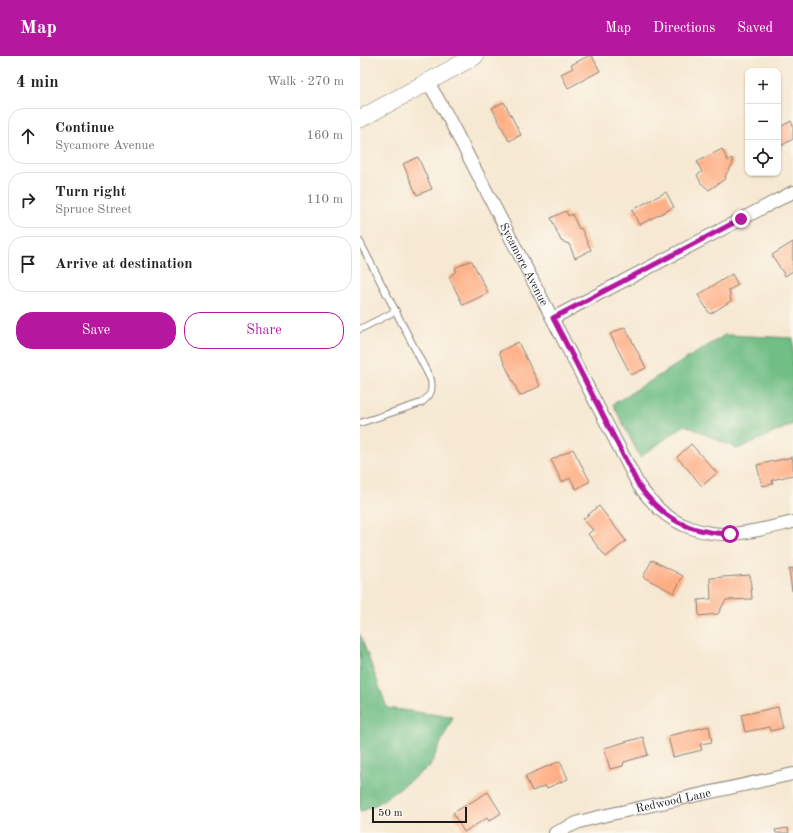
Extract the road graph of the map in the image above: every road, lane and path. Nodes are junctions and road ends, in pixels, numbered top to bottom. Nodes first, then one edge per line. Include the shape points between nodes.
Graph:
1 (475, 56) edge
2 (428, 82) junction
3 (360, 119) edge
4 (793, 192) edge
5 (360, 242) edge
6 (396, 311) junction
7 (553, 318) junction
8 (360, 329) edge
9 (360, 423) edge
10 (793, 522) edge
11 (793, 774) edge
12 (554, 833) edge

1 - 2 street
2 - 3 street
2 - 7 street, Sycamore Avenue
4 - 7 street
5 - 6 lane
6 - 8 lane
6 - 9 lane via 431,380 431,391 421,403
7 - 10 street, Sycamore Avenue via 639,486 660,510 684,525 714,533 747,532
11 - 12 street, Redwood Lane via 598,817

